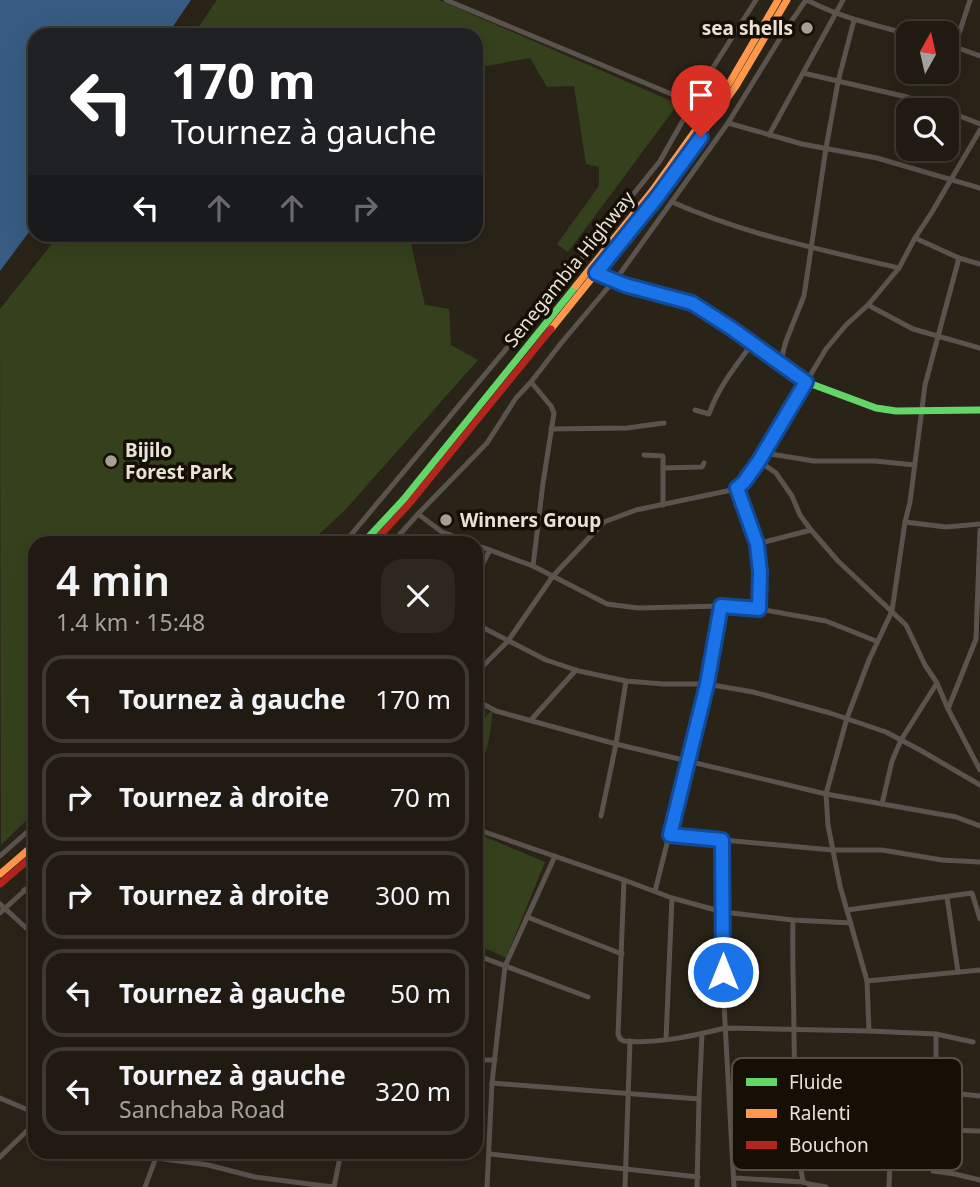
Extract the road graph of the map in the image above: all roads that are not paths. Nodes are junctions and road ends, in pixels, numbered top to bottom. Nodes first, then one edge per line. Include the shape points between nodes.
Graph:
1 (446, 0) edge
2 (756, 0) edge
3 (778, 0) edge
4 (787, 0) edge
5 (807, 0) edge
6 (843, 0) edge
7 (970, 0) edge
8 (835, 13) junction
9 (854, 20) junction
10 (896, 31) edge
11 (959, 34) edge
12 (959, 48) edge
13 (980, 56) edge
14 (803, 73) junction
15 (838, 82) junction
16 (910, 98) edge
17 (693, 103) junction
18 (709, 113) junction
19 (959, 116) edge
20 (728, 123) junction
21 (980, 124) edge
22 (980, 130) edge
23 (769, 135) junction
24 (826, 148) junction
25 (951, 178) junction
26 (980, 188) edge
27 (672, 202) junction
28 (915, 238) junction
29 (812, 248) junction
30 (959, 258) junction
31 (980, 264) edge
32 (899, 268) junction
33 (596, 273) junction
34 (612, 281) junction
35 (868, 305) junction
36 (937, 337) junction
37 (751, 345) junction
38 (980, 348) edge
39 (779, 364) junction
40 (531, 382) junction
41 (806, 382) junction
42 (980, 410) edge
43 (695, 411) dead end
44 (922, 411) junction
45 (664, 423) dead end
46 (551, 429) junction
47 (764, 453) junction
48 (644, 455) dead end
49 (759, 461) junction
50 (704, 463) dead end
51 (915, 466) junction
52 (663, 468) junction
53 (737, 488) junction
54 (663, 505) junction
55 (418, 514) junction
56 (905, 522) junction
57 (980, 527) edge
58 (811, 530) junction
59 (350, 536) edge
60 (370, 536) edge
61 (380, 536) edge
62 (398, 536) edge
63 (453, 536) edge
64 (757, 544) junction
65 (483, 548) edge
66 (490, 550) junction
67 (483, 563) edge
68 (534, 566) junction
69 (553, 576) junction
70 (721, 606) junction
71 (759, 609) junction
72 (892, 611) junction
73 (483, 628) edge
74 (978, 639) edge
75 (508, 641) junction
76 (876, 641) junction
77 (483, 666) edge
78 (576, 670) junction
79 (626, 681) junction
80 (937, 683) junction
81 (707, 684) junction
82 (483, 704) edge
83 (948, 709) junction
84 (847, 718) junction
85 (531, 720) junction
86 (901, 740) junction
87 (616, 744) junction
88 (688, 761) junction
89 (980, 770) edge
90 (980, 785) edge
91 (825, 794) junction
92 (882, 804) junction
93 (601, 816) dead end
94 (980, 826) edge
95 (28, 831) edge
96 (483, 831) edge
97 (670, 835) junction
98 (722, 840) junction
99 (832, 849) junction
100 (28, 850) edge
101 (0, 856) edge
102 (555, 856) junction
103 (28, 860) edge
104 (980, 862) edge
105 (0, 874) edge
106 (624, 880) junction
107 (0, 884) edge
108 (28, 887) edge
109 (24, 890) junction
110 (655, 891) junction
111 (28, 892) edge
112 (947, 897) junction
113 (672, 898) junction
114 (2, 909) edge
115 (847, 910) junction
116 (723, 912) junction
117 (527, 917) junction
118 (980, 919) edge
119 (793, 920) junction
120 (851, 923) junction
121 (28, 930) edge
122 (622, 954) junction
123 (483, 958) edge
124 (505, 966) junction
125 (980, 970) edge
126 (958, 972) junction
127 (867, 981) junction
128 (588, 997) dead end
129 (725, 1028) junction
130 (794, 1030) junction
131 (869, 1031) junction
132 (702, 1034) junction
133 (936, 1034) junction
134 (666, 1039) junction
135 (630, 1041) junction
136 (973, 1042) dead end
137 (795, 1058) edge
138 (936, 1058) edge
139 (483, 1060) edge
140 (495, 1060) junction
141 (492, 1083) junction
142 (962, 1093) edge
143 (629, 1094) junction
144 (980, 1096) edge
145 (0, 1098) edge
146 (699, 1099) junction
147 (28, 1110) edge
148 (28, 1130) edge
149 (962, 1131) edge
150 (980, 1131) edge
151 (732, 1152) edge
152 (490, 1154) junction
153 (0, 1157) edge
154 (156, 1159) edge
155 (178, 1159) edge
156 (339, 1159) edge
157 (627, 1169) junction
158 (733, 1170) edge
159 (933, 1171) dead end
160 (698, 1177) junction
161 (734, 1178) junction
162 (980, 1180) edge
163 (808, 1184) edge
164 (145, 1187) edge
165 (333, 1187) edge
166 (487, 1187) edge
167 (625, 1187) edge
168 (697, 1187) edge
169 (734, 1187) edge
170 (826, 1187) edge

1 - 17 street
2 - 17 street
3 - 18 main road, Senegambia Highway
4 - 33 main road, Senegambia Highway via 720,109
5 - 8 street
5 - 20 street
6 - 8 street
7 - 11 street
8 - 9 street
8 - 14 street
9 - 10 street
9 - 15 street
12 - 13 street
14 - 15 street
14 - 23 street
15 - 16 street
15 - 24 street
17 - 18 street
17 - 59 street via 660,161
18 - 60 main road, Senegambia Highway via 534,339
19 - 21 street
20 - 23 street
20 - 27 street
22 - 25 street
23 - 24 street
24 - 25 street
24 - 29 street
25 - 26 street
25 - 28 street
27 - 29 street
27 - 34 street
28 - 30 street
28 - 32 street
29 - 32 street
29 - 39 street via 804,296
30 - 31 street
30 - 36 street
32 - 35 street
33 - 34 main road
33 - 61 main road, Senegambia Highway
34 - 37 main road via 692,303
34 - 40 street
35 - 36 street
35 - 41 street via 826,349
36 - 38 street
36 - 44 street
37 - 39 main road
37 - 43 street via 709,414
39 - 41 main road
40 - 46 street via 554,413
40 - 55 street via 487,443
41 - 44 main road via 876,408
41 - 47 street
42 - 44 main road
44 - 51 street
45 - 46 street
46 - 68 street
47 - 49 street
47 - 51 street via 814,461
48 - 52 street via 663,456
49 - 53 street
49 - 58 street via 776,473
50 - 52 street via 702,467
51 - 56 street
52 - 54 street
53 - 54 street
53 - 64 street
54 - 69 street via 604,522
55 - 62 street
55 - 63 street
56 - 57 street
56 - 72 street
57 - 74 street
58 - 64 street
58 - 72 street
64 - 71 street
65 - 66 street
66 - 67 street
66 - 68 street
68 - 69 street
69 - 70 street via 607,604
69 - 75 street
70 - 71 street
70 - 81 street
71 - 76 street via 826,621
72 - 76 street
72 - 80 street via 906,625
73 - 75 street
74 - 83 street
75 - 77 street
75 - 78 street
76 - 84 street
78 - 79 street
78 - 85 street
79 - 81 street
79 - 87 street
80 - 83 street
80 - 86 street
81 - 84 street
81 - 88 street
82 - 85 street
83 - 89 street
84 - 86 street
84 - 91 street
85 - 87 street
86 - 90 street
86 - 92 street
87 - 88 street
87 - 93 street
88 - 91 street
88 - 97 street
91 - 92 street
91 - 99 street
92 - 94 street via 956,817
95 - 101 street
96 - 102 street
97 - 98 street
97 - 110 street
98 - 99 street
98 - 116 street
99 - 104 street
99 - 115 street
100 - 105 main road
102 - 106 street
102 - 117 street
103 - 107 main road
106 - 110 street
106 - 122 street
108 - 109 street
109 - 111 street
109 - 114 street
110 - 113 street
112 - 115 street
112 - 118 street via 972,893
112 - 126 street
113 - 116 street
113 - 134 street
114 - 121 street
115 - 120 street
116 - 119 street
116 - 129 street
117 - 122 street
117 - 124 street
119 - 120 street
119 - 130 street
120 - 127 street
122 - 135 street via 618,1034
123 - 124 street
124 - 128 street
124 - 140 street
125 - 126 street
126 - 127 street
127 - 131 street
129 - 130 street
129 - 132 street
129 - 151 street
130 - 131 street
130 - 137 street
131 - 133 street
132 - 134 street
132 - 146 street
133 - 136 street
133 - 138 street
134 - 135 street
135 - 143 street
139 - 140 street
140 - 141 street
141 - 143 street
141 - 152 street
142 - 144 street
143 - 146 street
143 - 157 street
145 - 147 street
146 - 160 street
148 - 153 street
149 - 150 street
152 - 157 street
152 - 166 street
154 - 164 street
155 - 165 street via 255,1177
156 - 165 street
157 - 160 street
157 - 167 street
158 - 161 street
159 - 162 street
160 - 168 street
161 - 163 street
161 - 169 street
163 - 170 street

